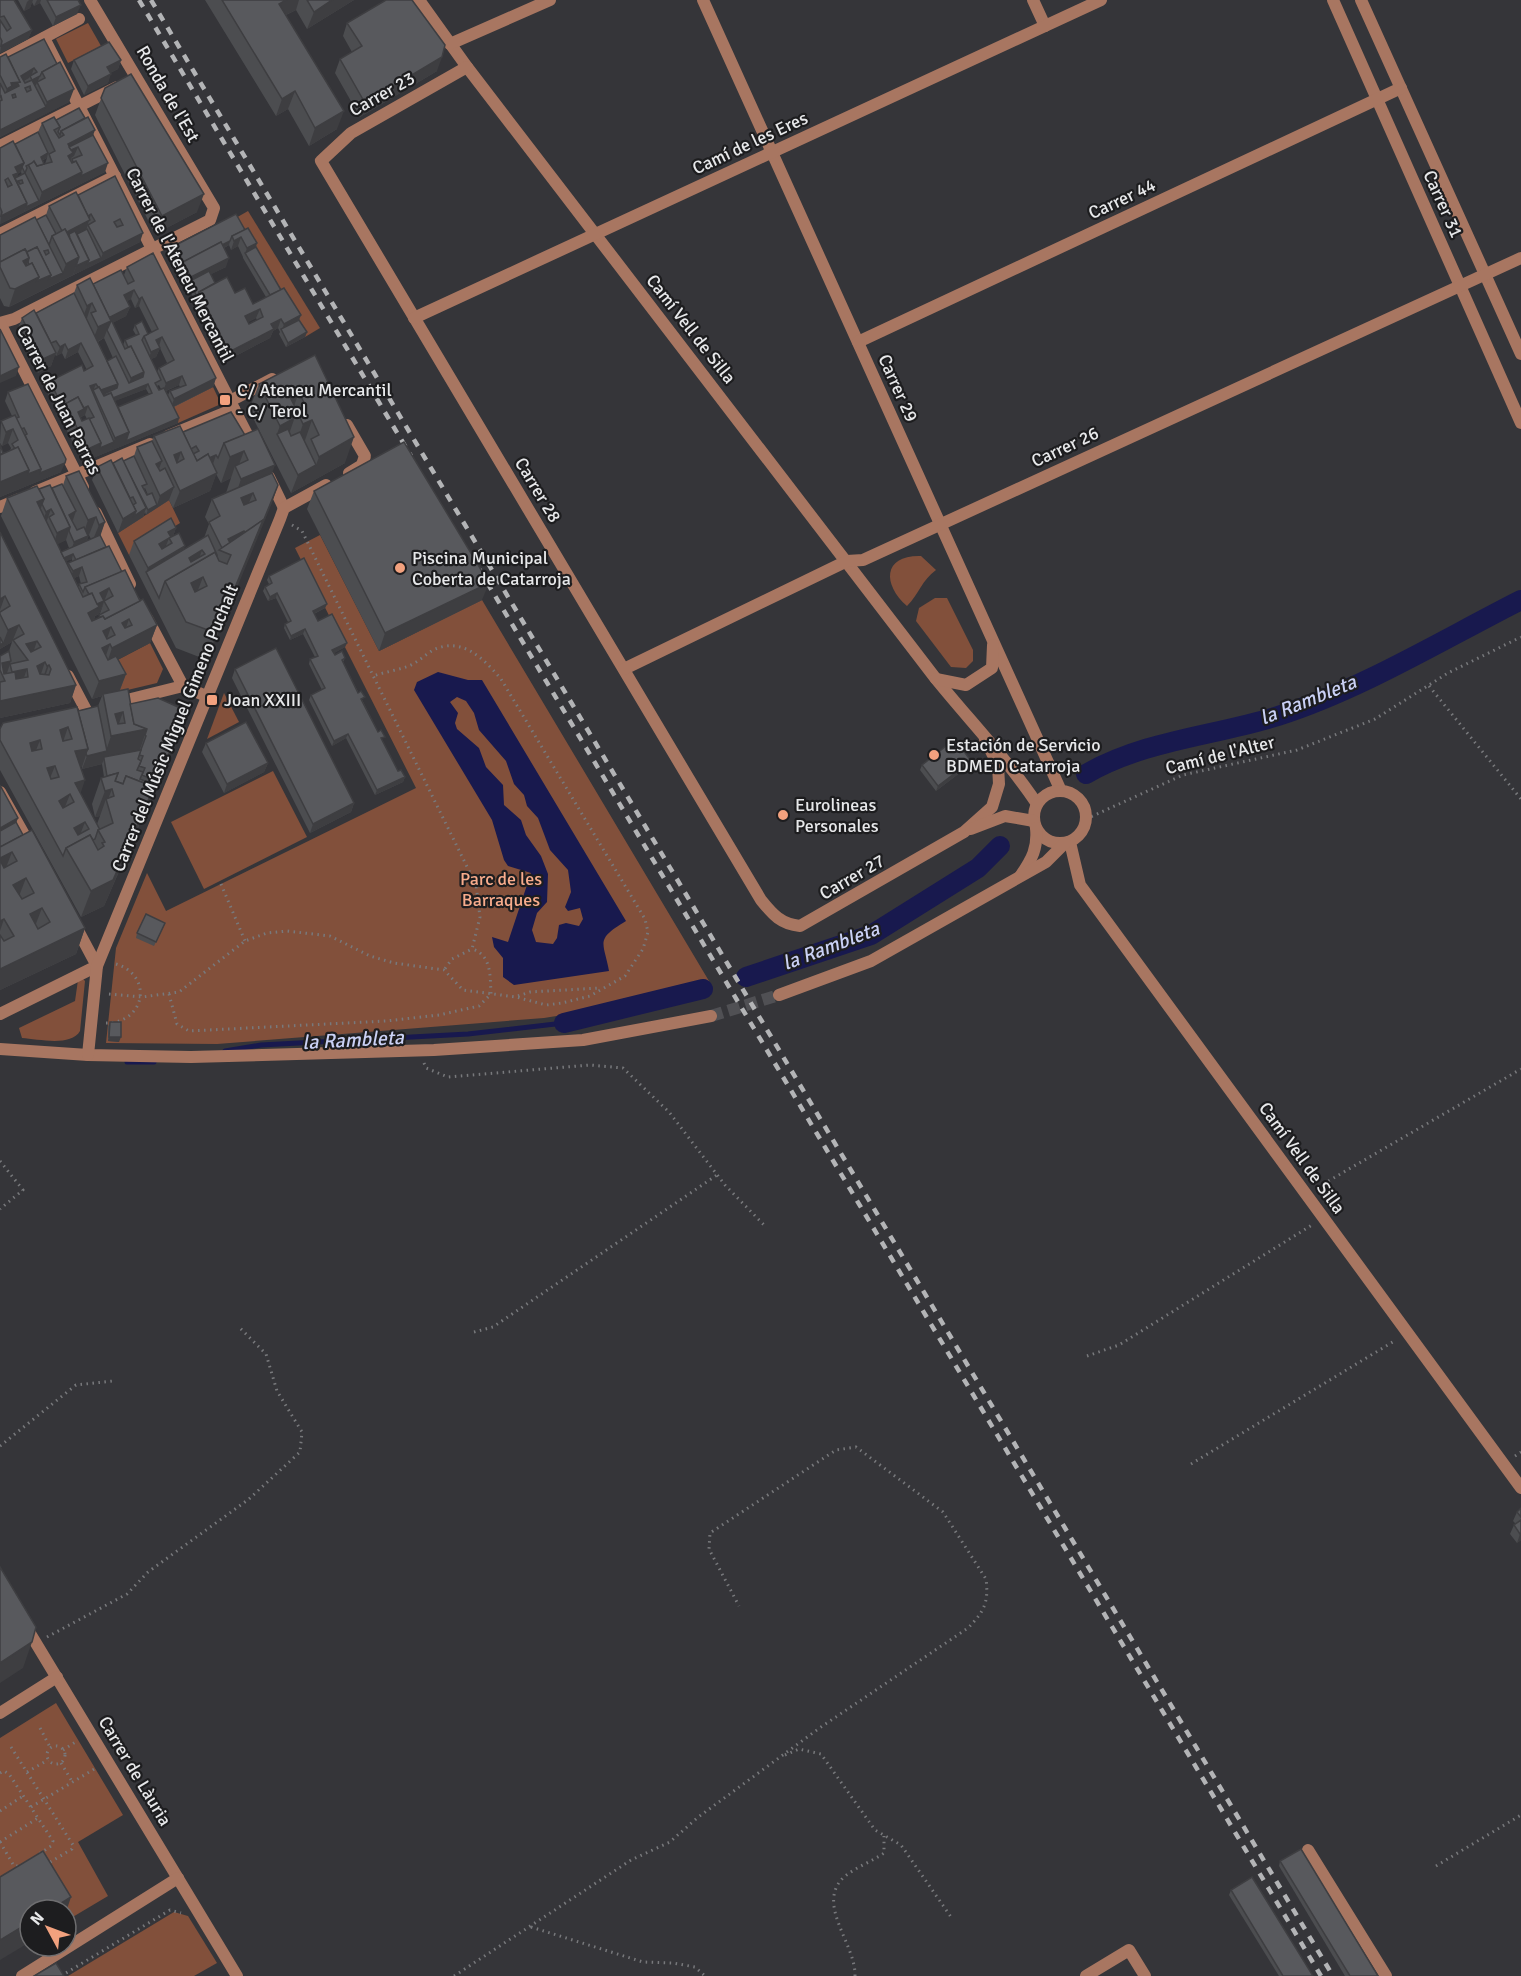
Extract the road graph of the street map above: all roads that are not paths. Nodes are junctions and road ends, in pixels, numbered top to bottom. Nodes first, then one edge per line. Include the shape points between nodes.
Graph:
1 (90, 0) edge
2 (419, 0) edge
3 (550, 0) edge
4 (703, 0) edge
5 (1033, 0) edge
6 (1101, 0) edge
7 (1333, 0) edge
8 (1361, 0) edge
9 (79, 19) dead end
10 (1046, 26) junction
11 (44, 38) junction
12 (450, 44) junction
13 (0, 61) edge
14 (467, 67) junction
15 (136, 76) junction
16 (1401, 88) junction
17 (1377, 99) junction
18 (80, 105) junction
19 (0, 146) edge
20 (772, 153) junction
21 (321, 161) joint
22 (115, 176) junction
23 (0, 234) edge
24 (595, 234) junction
25 (153, 250) junction
26 (1521, 258) edge
27 (1485, 274) junction
28 (1460, 285) junction
29 (414, 318) junction
30 (0, 323) edge
31 (858, 342) junction
32 (1521, 354) edge
33 (282, 374) edge
34 (232, 405) junction
35 (342, 415) edge
36 (1521, 423) edge
37 (77, 475) junction
38 (0, 507) edge
39 (284, 508) junction
40 (940, 525) junction
41 (847, 561) junction
42 (993, 641) junction
43 (64, 668) edge
44 (624, 669) junction
45 (936, 679) junction
46 (183, 686) junction
47 (206, 696) junction
48 (95, 708) junction
49 (73, 714) edge
50 (985, 739) junction
51 (1061, 791) junction
52 (0, 792) edge
53 (1037, 804) junction
54 (1035, 825) junction
55 (964, 831) junction
56 (1067, 842) junction
57 (39, 862) edge
58 (1018, 878) junction
59 (761, 900) joint
60 (68, 911) edge
61 (97, 966) junction
62 (779, 996) tunnel mouth
63 (0, 1014) edge
64 (711, 1016) tunnel mouth
65 (0, 1049) edge
66 (88, 1055) junction
67 (1521, 1488) edge
68 (18, 1614) edge
69 (57, 1677) junction
70 (0, 1713) edge
71 (1308, 1850) dead end
72 (178, 1878) junction
73 (22, 1976) edge
74 (237, 1976) edge
75 (1086, 1976) edge
76 (1145, 1976) edge
77 (1386, 1976) edge

1 - 15 street, Ronda de l'Est
2 - 12 street, Camí Vell de Silla
3 - 12 street
4 - 20 street, Carrer 29
5 - 10 street
6 - 10 street, Camí de les Eres
7 - 17 street, Carrer 31
8 - 16 street, Carrer 31
9 - 11 street
10 - 20 street, Camí de les Eres
11 - 13 street
11 - 18 street, Carrer de l'Ateneu Mercantil
12 - 14 street, Camí Vell de Silla
14 - 21 street, Carrer 23 via 351,133
14 - 24 street, Camí Vell de Silla
15 - 18 street
15 - 25 street, Ronda de l'Est via 214,208 210,220
16 - 17 street, Carrer 44
16 - 27 street, Carrer 31
17 - 28 street, Carrer 31
17 - 31 street, Carrer 44
18 - 19 street
18 - 22 street, Carrer de l'Ateneu Mercantil
20 - 24 street, Camí de les Eres
20 - 31 street, Carrer 29
21 - 29 street, Carrer 28
22 - 23 street
22 - 25 street, Carrer de l'Ateneu Mercantil
24 - 29 street, Camí de les Eres
24 - 41 street, Camí Vell de Silla
25 - 30 street
25 - 34 street, Carrer de l'Ateneu Mercantil
26 - 27 street, Carrer 26
27 - 28 street, Carrer 26
27 - 32 street, Carrer 31
28 - 36 street, Carrer 31
28 - 40 street, Carrer 26
29 - 44 street, Carrer 28
30 - 37 street, Carrer de Juan Parras
31 - 40 street, Carrer 29
33 - 34 street
34 - 37 street
34 - 39 street, Carrer de l'Ateneu Mercantil
35 - 39 street via 365,460 358,468
37 - 38 street
37 - 46 street, Carrer de Juan Parras
39 - 47 street, Carrer del Músic Miguel Gimeno Puchalt
40 - 41 street, Carrer 26 via 863,560
40 - 42 street, Carrer 29
41 - 44 street, Carrer 26
41 - 45 street, Camí Vell de Silla
42 - 45 street via 992,668 966,685
42 - 51 street, Carrer 29
43 - 48 street
44 - 59 street, Carrer 28
45 - 50 street, Camí Vell de Silla
46 - 47 street
46 - 48 street
47 - 61 street, Carrer del Músic Miguel Gimeno Puchalt
48 - 49 street
50 - 53 street, Camí Vell de Silla via 1009,763
50 - 55 street, Carrer 27 via 998,765 996,795 992,807
51 - 53 street via 1047,794
51 - 56 street via 1076,797 1085,810 1081,832
52 - 57 street
53 - 54 street
54 - 55 street, Carrer 27 via 1005,816
54 - 56 street via 1047,841
54 - 58 street via 1037,843 1033,858
55 - 59 street, Carrer 27 via 800,926 786,925
56 - 58 street via 1046,862
56 - 67 street, Camí Vell de Silla via 1080,885
58 - 62 street via 872,961
60 - 61 street
61 - 63 street
61 - 66 street, Carrer del Músic Miguel Gimeno Puchalt
64 - 66 street via 583,1040 196,1057
65 - 66 street
68 - 69 street, Carrer de Làuria
69 - 70 street
69 - 72 street, Carrer de Làuria
71 - 77 street
72 - 73 street
72 - 74 street, Carrer de Làuria
75 - 76 street via 1129,1950

